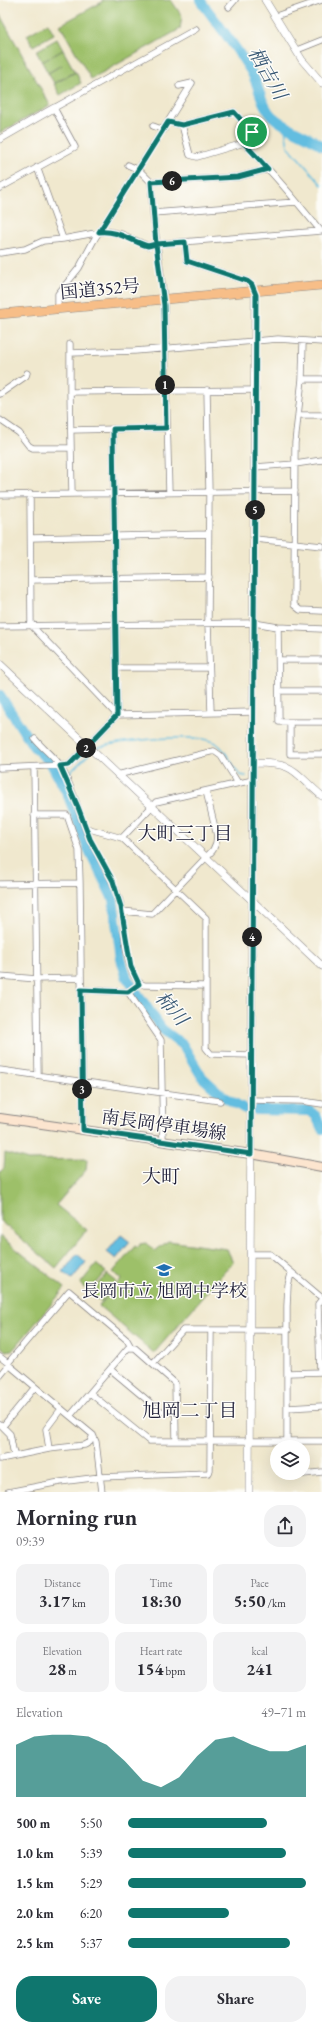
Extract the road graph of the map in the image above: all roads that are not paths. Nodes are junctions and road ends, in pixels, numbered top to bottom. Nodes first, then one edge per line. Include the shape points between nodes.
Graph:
1 (235, 0) edge
2 (265, 0) edge
3 (322, 0) edge
4 (309, 2) edge
5 (229, 7) dead end
6 (276, 16) junction
7 (196, 29) dead end
8 (322, 40) edge
9 (297, 50) junction
10 (322, 83) edge
11 (179, 86) dead end
12 (54, 108) junction
13 (168, 122) junction
14 (182, 125) junction
15 (153, 126) dead end
16 (164, 130) junction
17 (0, 139) edge
18 (244, 143) junction
19 (128, 165) dead end
20 (36, 167) junction
21 (268, 169) junction
22 (139, 170) junction
23 (151, 182) junction
24 (0, 188) edge
25 (296, 202) junction
26 (153, 213) junction
27 (99, 232) junction
28 (63, 239) junction
29 (185, 242) junction
30 (156, 244) junction
31 (0, 253) edge
32 (322, 285) edge
33 (255, 290) junction
34 (164, 299) junction
35 (58, 309) junction
36 (0, 314) edge
37 (256, 340) junction
38 (303, 342) junction
39 (322, 342) edge
40 (70, 344) dead end
41 (166, 347) junction
42 (70, 353) junction
43 (27, 373) dead end
44 (302, 379) junction
45 (322, 379) edge
46 (165, 390) junction
47 (207, 390) junction
48 (256, 390) junction
49 (70, 392) junction
50 (0, 394) edge
51 (298, 415) junction
52 (322, 415) edge
53 (0, 420) edge
54 (166, 428) junction
55 (113, 429) junction
56 (71, 430) junction
57 (72, 448) junction
58 (322, 460) edge
59 (295, 464) junction
60 (255, 467) junction
61 (295, 491) junction
62 (169, 492) junction
63 (209, 492) junction
64 (255, 492) junction
65 (114, 493) junction
66 (30, 494) junction
67 (72, 494) junction
68 (0, 495) edge
69 (208, 534) junction
70 (115, 537) junction
71 (31, 538) junction
72 (255, 540) junction
73 (295, 543) junction
74 (322, 546) edge
75 (209, 577) junction
76 (31, 580) junction
77 (116, 580) junction
78 (322, 611) edge
79 (208, 623) junction
80 (254, 623) junction
81 (116, 624) junction
82 (31, 625) junction
83 (0, 626) edge
84 (278, 627) junction
85 (322, 629) edge
86 (279, 660) junction
87 (322, 660) edge
88 (0, 664) edge
89 (118, 668) junction
90 (209, 668) junction
91 (279, 691) junction
92 (322, 691) edge
93 (211, 712) junction
94 (254, 712) junction
95 (117, 715) junction
96 (290, 722) junction
97 (322, 722) edge
98 (35, 739) dead end
99 (87, 746) junction
100 (322, 754) edge
101 (254, 763) junction
102 (34, 767) junction
103 (59, 767) junction
104 (0, 768) edge
105 (117, 775) junction
106 (253, 780) junction
107 (238, 782) junction
108 (206, 791) junction
109 (322, 796) edge
110 (151, 807) junction
111 (34, 815) junction
112 (86, 828) junction
113 (122, 838) junction
114 (205, 857) junction
115 (35, 882) junction
116 (80, 883) junction
117 (0, 884) edge
118 (176, 889) junction
119 (252, 901) junction
120 (122, 911) junction
121 (322, 966) edge
122 (0, 976) edge
123 (37, 978) junction
124 (80, 978) junction
125 (138, 984) junction
126 (206, 986) junction
127 (81, 990) junction
128 (129, 990) junction
129 (251, 1055) junction
130 (0, 1070) edge
131 (38, 1075) junction
132 (82, 1082) junction
133 (162, 1093) junction
134 (251, 1100) junction
135 (220, 1101) dead end
136 (322, 1104) edge
137 (0, 1118) edge
138 (83, 1130) junction
139 (163, 1142) junction
140 (251, 1154) junction
141 (322, 1167) edge
142 (250, 1254) junction
143 (291, 1274) junction
144 (322, 1299) edge
145 (211, 1330) junction
146 (249, 1330) junction
147 (288, 1330) junction
148 (131, 1347) junction
149 (0, 1357) edge
150 (153, 1363) junction
151 (9, 1364) junction
152 (110, 1369) junction
153 (321, 1372) edge
154 (288, 1373) junction
155 (0, 1376) edge
156 (35, 1387) junction
157 (90, 1393) junction
158 (322, 1406) edge
159 (288, 1408) junction
160 (61, 1409) junction
161 (176, 1412) junction
162 (70, 1416) junction
163 (1, 1425) edge
164 (93, 1435) junction
165 (176, 1440) junction
166 (210, 1440) junction
167 (287, 1440) edge
168 (249, 1441) junction
169 (322, 1441) edge
170 (310, 1442) edge
171 (270, 1443) edge
172 (49, 1449) junction
173 (14, 1455) junction
174 (0, 1459) edge
175 (322, 1472) edge
176 (310, 1473) edge
177 (100, 1477) junction
178 (32, 1490) edge
179 (8, 1492) edge
180 (102, 1492) edge
181 (249, 1492) edge

1 - 5 street
2 - 6 street
3 - 4 street
4 - 6 street
6 - 9 street
7 - 12 street
8 - 9 street
9 - 10 street via 308,69
11 - 13 street via 192,83
12 - 17 street
12 - 20 street via 75,147
13 - 14 street
13 - 16 street
14 - 18 street via 190,154 197,157
14 - 18 street via 234,112 252,132 251,140
15 - 16 street
16 - 22 street
18 - 21 street
19 - 22 street
20 - 24 street
20 - 28 street
21 - 23 street via 238,177
21 - 25 street via 286,187
22 - 23 street
22 - 27 street
23 - 26 street
25 - 26 street
25 - 29 street via 321,231
26 - 30 street
27 - 28 street
27 - 30 street via 111,231 148,246
27 - 35 street via 79,268 58,294
28 - 31 street via 43,241 25,249
29 - 30 street
29 - 33 street via 187,261 247,281
30 - 34 street
32 - 33 highway, 国道352号
33 - 34 highway, 国道352号
33 - 37 street
34 - 35 highway, 国道352号
34 - 41 street
35 - 36 highway, 国道352号
37 - 38 street
37 - 41 street
37 - 48 street
38 - 39 street
38 - 44 street
40 - 42 street
41 - 42 street via 135,351
41 - 46 street
42 - 49 street
43 - 50 street
44 - 45 street
44 - 51 street
46 - 47 street
46 - 49 street
46 - 54 street
47 - 48 street
47 - 63 street
48 - 60 street
49 - 56 street
51 - 52 street
51 - 59 street
53 - 57 street via 19,433 33,448
54 - 55 street
54 - 62 street
55 - 56 street
55 - 65 street
56 - 57 street
57 - 67 street
58 - 59 street
59 - 60 street
59 - 61 street
60 - 64 street
61 - 64 street
61 - 73 street
62 - 63 street
62 - 65 street
63 - 64 street
63 - 69 street
64 - 72 street
65 - 67 street
65 - 70 street
66 - 67 street
66 - 68 street
66 - 71 street
69 - 70 street
69 - 75 street
70 - 71 street
70 - 77 street
71 - 76 street
72 - 73 street
72 - 80 street
73 - 74 street
73 - 78 street via 294,605 300,610
75 - 77 street
75 - 79 street
76 - 77 street
76 - 82 street
77 - 81 street
79 - 80 street
79 - 81 street
79 - 90 street
80 - 84 street
80 - 94 street
81 - 82 street
81 - 89 street
82 - 83 street
82 - 95 street
84 - 85 street
84 - 86 street
86 - 87 street
86 - 91 street
88 - 99 street
89 - 90 street
89 - 95 street
90 - 93 street
91 - 92 street
91 - 96 street via 278,722
93 - 94 street
93 - 95 street
94 - 101 street
95 - 99 street
96 - 97 street
96 - 100 street via 290,754
98 - 103 street
99 - 103 street via 69,765
99 - 105 street
101 - 106 street
101 - 109 street via 279,764 290,768
102 - 103 street
102 - 104 street
102 - 111 street
103 - 112 street
105 - 107 street via 214,751 221,756
105 - 110 street
106 - 107 street
106 - 119 street
107 - 108 street
108 - 110 street via 156,802
108 - 114 street via 217,836 215,846
110 - 113 street
110 - 114 street
111 - 115 street
111 - 116 street via 67,815 79,850
112 - 113 street
112 - 120 street via 113,881
113 - 118 street
114 - 118 street
114 - 119 street
115 - 116 street
115 - 117 street
115 - 123 street
116 - 124 street
118 - 120 street via 152,914
118 - 126 street via 207,921
119 - 121 street
119 - 129 street
120 - 125 street via 131,967
122 - 123 street
123 - 124 street
123 - 131 street
124 - 127 street
125 - 126 street
125 - 128 street
126 - 129 street via 206,1048 211,1054
127 - 128 street
127 - 132 street
128 - 133 street via 160,1036
129 - 134 street
130 - 131 street
131 - 132 street
132 - 133 street
132 - 138 street
133 - 135 street
133 - 139 street
134 - 136 street
134 - 140 street
137 - 138 main road, 南長岡停車場線
138 - 139 main road, 南長岡停車場線
139 - 140 main road, 南長岡停車場線
140 - 141 main road, 南長岡停車場線
140 - 142 street
142 - 143 street via 270,1254
142 - 146 street
143 - 144 street
143 - 147 street via 288,1285
144 - 153 street via 318,1304
145 - 146 street
145 - 150 street via 181,1331
145 - 166 street
146 - 147 street
146 - 168 street
147 - 154 street
148 - 150 street
148 - 151 street via 122,1336 69,1291
148 - 152 street
149 - 151 street
150 - 161 street via 176,1383
151 - 155 street
151 - 156 street
152 - 157 street
152 - 161 street via 158,1410
153 - 154 street
154 - 159 street
156 - 160 street
156 - 163 street
157 - 162 street
157 - 165 street via 147,1440
158 - 159 street
159 - 167 street
160 - 162 street
160 - 172 street via 46,1429
161 - 165 street
162 - 164 street
163 - 173 street via 10,1434
164 - 172 street via 86,1445
164 - 177 street via 98,1445
165 - 166 street
166 - 168 street
166 - 177 street via 210,1470 206,1475
168 - 171 street
168 - 181 street
169 - 170 street
172 - 173 street
173 - 174 street
175 - 176 street
177 - 178 street
177 - 180 street
178 - 179 street

